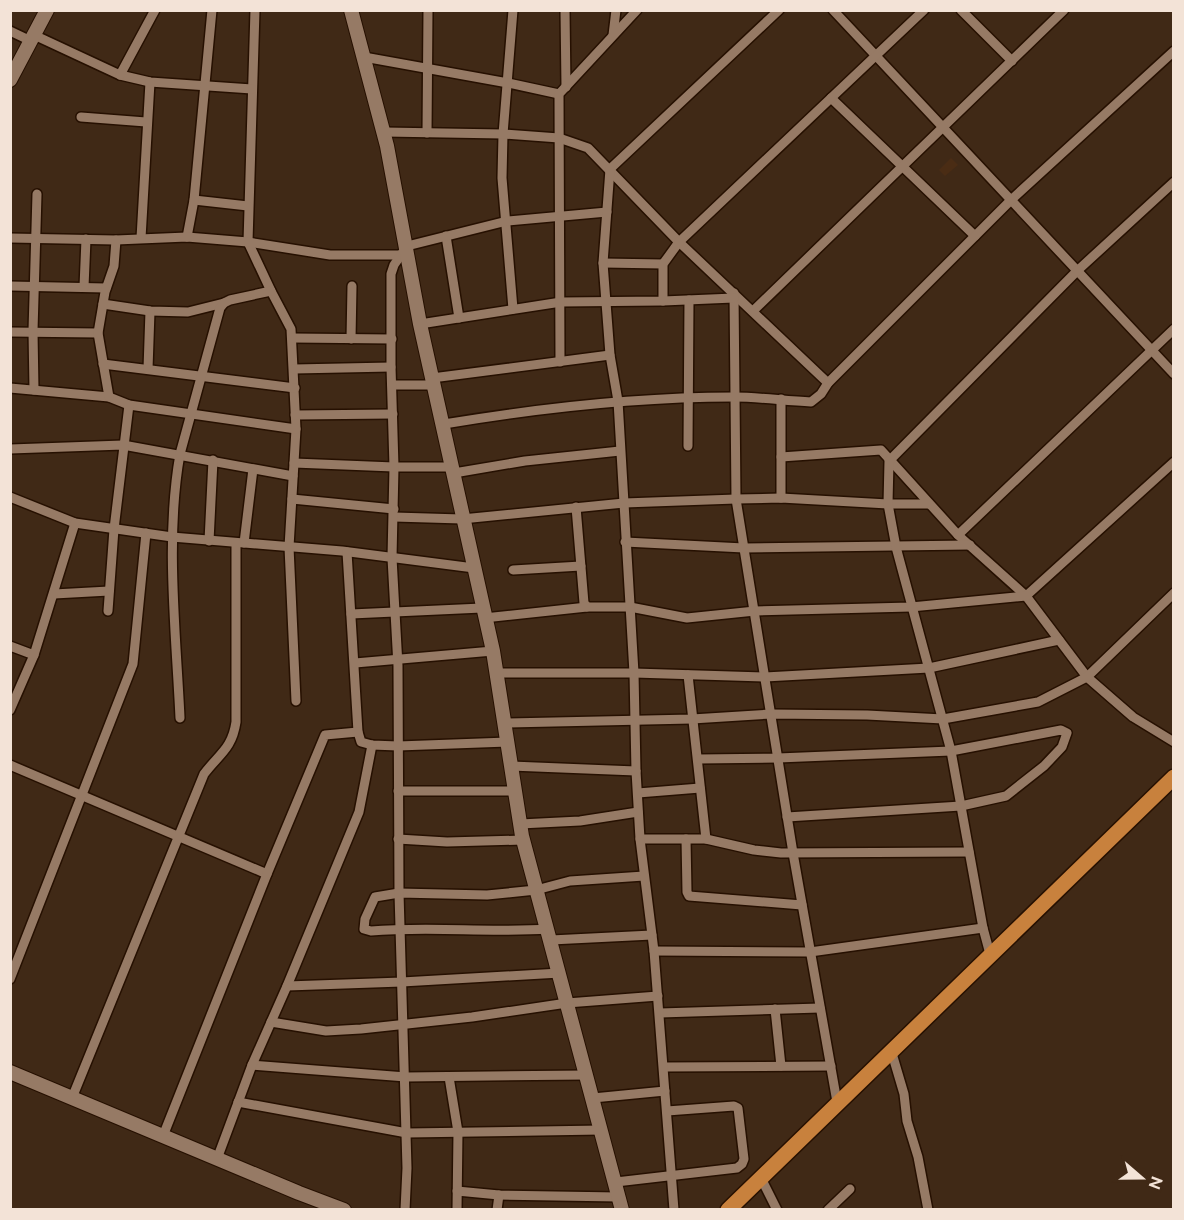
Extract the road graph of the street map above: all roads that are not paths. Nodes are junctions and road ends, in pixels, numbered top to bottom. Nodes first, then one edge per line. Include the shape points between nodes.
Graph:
1 (47, 10) edge
2 (155, 10) edge
3 (212, 10) edge
4 (255, 10) edge
5 (351, 10) edge
6 (428, 10) edge
7 (513, 10) edge
8 (564, 10) edge
9 (616, 10) edge
10 (637, 10) edge
11 (779, 10) edge
12 (833, 10) edge
13 (924, 10) edge
14 (961, 10) edge
15 (1064, 10) edge
16 (10, 31) edge
17 (613, 35) junction
18 (33, 38) junction
19 (1173, 51) edge
20 (876, 56) junction
21 (364, 57) junction
22 (1012, 61) junction
23 (429, 70) junction
24 (120, 75) junction
25 (10, 80) edge
26 (150, 82) junction
27 (508, 83) junction
28 (204, 86) junction
29 (566, 87) junction
30 (252, 89) junction
31 (559, 94) junction
32 (831, 99) junction
33 (81, 117) dead end
34 (146, 122) junction
35 (942, 128) junction
36 (384, 132) junction
37 (427, 133) junction
38 (503, 134) junction
39 (560, 138) junction
40 (903, 167) junction
41 (610, 169) junction
42 (1173, 182) edge
43 (37, 194) dead end
44 (194, 200) junction
45 (1011, 200) junction
46 (248, 206) junction
47 (607, 212) junction
48 (559, 215) junction
49 (507, 221) junction
50 (446, 236) junction
51 (975, 236) junction
52 (187, 237) junction
53 (10, 238) edge
54 (36, 238) junction
55 (141, 238) junction
56 (86, 239) junction
57 (116, 240) junction
58 (248, 242) junction
59 (680, 242) junction
60 (404, 250) junction
61 (603, 263) junction
62 (663, 264) junction
63 (1077, 271) junction
64 (10, 286) edge
65 (34, 286) junction
66 (352, 286) dead end
67 (84, 287) junction
68 (106, 288) junction
69 (271, 291) junction
70 (734, 296) junction
71 (689, 300) junction
72 (561, 302) junction
73 (606, 302) junction
74 (663, 302) junction
75 (224, 303) junction
76 (103, 304) junction
77 (513, 309) junction
78 (150, 311) junction
79 (753, 311) junction
80 (459, 318) junction
81 (420, 324) junction
82 (1173, 329) edge
83 (33, 331) junction
84 (10, 332) edge
85 (98, 333) junction
86 (292, 338) junction
87 (351, 339) junction
88 (392, 339) junction
89 (1151, 352) junction
90 (610, 356) junction
91 (560, 362) junction
92 (103, 364) junction
93 (391, 367) junction
94 (148, 369) junction
95 (294, 369) junction
96 (1173, 374) edge
97 (202, 375) junction
98 (433, 381) junction
99 (828, 383) junction
100 (392, 385) junction
101 (10, 388) edge
102 (295, 388) junction
103 (34, 390) junction
104 (109, 397) junction
105 (734, 397) junction
106 (688, 399) junction
107 (781, 399) junction
108 (618, 401) junction
109 (129, 405) junction
110 (190, 414) junction
111 (393, 414) junction
112 (296, 415) junction
113 (444, 424) junction
114 (296, 429) junction
115 (123, 445) junction
116 (688, 446) dead end
117 (10, 448) edge
118 (620, 451) junction
119 (180, 454) junction
120 (781, 457) junction
121 (213, 460) junction
122 (890, 461) junction
123 (1173, 462) edge
124 (294, 463) junction
125 (394, 467) junction
126 (253, 469) junction
127 (453, 470) junction
128 (293, 477) junction
129 (10, 497) edge
130 (781, 498) junction
131 (736, 499) junction
132 (292, 500) junction
133 (624, 503) junction
134 (888, 504) junction
135 (929, 504) junction
136 (576, 507) junction
137 (394, 513) junction
138 (462, 519) junction
139 (75, 523) junction
140 (114, 529) junction
141 (146, 533) junction
142 (958, 535) junction
143 (172, 537) junction
144 (209, 541) junction
145 (625, 542) junction
146 (240, 543) junction
147 (970, 545) junction
148 (289, 547) junction
149 (896, 547) junction
150 (744, 548) junction
151 (347, 552) junction
152 (392, 558) junction
153 (581, 566) junction
154 (474, 568) junction
155 (513, 570) dead end
156 (109, 591) junction
157 (1173, 593) edge
158 (54, 594) junction
159 (1026, 596) junction
160 (587, 607) junction
161 (630, 607) junction
162 (911, 607) junction
163 (108, 611) dead end
164 (395, 611) junction
165 (755, 611) junction
166 (483, 613) junction
167 (351, 614) junction
168 (1059, 640) junction
169 (10, 646) edge
170 (493, 651) junction
171 (34, 655) junction
172 (398, 658) junction
173 (355, 663) junction
174 (929, 668) junction
175 (497, 673) junction
176 (634, 673) junction
177 (688, 675) junction
178 (765, 677) junction
179 (1087, 677) junction
180 (296, 701) dead end
181 (10, 710) edge
182 (771, 714) junction
183 (180, 718) dead end
184 (693, 720) junction
185 (943, 720) junction
186 (634, 721) junction
187 (505, 723) junction
188 (358, 732) junction
189 (508, 742) junction
190 (1173, 742) edge
191 (372, 745) junction
192 (398, 746) junction
193 (951, 751) junction
194 (778, 758) junction
195 (698, 759) junction
196 (10, 765) edge
197 (511, 766) junction
198 (636, 771) junction
199 (1173, 777) edge
200 (700, 788) junction
201 (398, 791) junction
202 (515, 791) junction
203 (638, 792) junction
204 (81, 795) junction
205 (961, 806) junction
206 (638, 812) junction
207 (787, 817) junction
208 (520, 824) junction
209 (178, 837) junction
210 (398, 839) junction
211 (640, 839) junction
212 (686, 839) junction
213 (706, 839) junction
214 (523, 840) junction
215 (969, 852) junction
216 (794, 854) junction
217 (267, 874) junction
218 (644, 876) junction
219 (537, 890) junction
220 (399, 893) junction
221 (802, 905) junction
222 (983, 928) junction
223 (401, 929) junction
224 (549, 935) junction
225 (652, 935) junction
226 (654, 951) junction
227 (810, 952) junction
228 (990, 954) junction
229 (560, 973) junction
230 (10, 979) edge
231 (402, 982) junction
232 (287, 986) junction
233 (658, 996) junction
234 (567, 1002) junction
235 (820, 1008) junction
236 (775, 1009) junction
237 (660, 1013) junction
238 (272, 1022) junction
239 (404, 1024) junction
240 (891, 1050) junction
241 (252, 1065) junction
242 (664, 1066) junction
243 (781, 1066) junction
244 (831, 1066) junction
245 (10, 1072) edge
246 (587, 1075) junction
247 (406, 1077) junction
248 (449, 1077) junction
249 (665, 1091) junction
250 (72, 1098) junction
251 (593, 1098) junction
252 (238, 1102) junction
253 (837, 1102) junction
254 (667, 1111) junction
255 (602, 1130) junction
256 (458, 1132) junction
257 (406, 1133) junction
258 (163, 1136) junction
259 (217, 1159) junction
260 (671, 1176) junction
261 (761, 1178) junction
262 (616, 1182) junction
263 (850, 1189) dead end
264 (457, 1191) junction
265 (499, 1195) junction
266 (621, 1203) edge
267 (344, 1209) edge
268 (405, 1209) edge
269 (457, 1209) edge
270 (497, 1209) edge
271 (674, 1209) edge
272 (728, 1209) edge
273 (777, 1209) edge
274 (828, 1209) edge
275 (928, 1209) edge

1 - 18 street
2 - 24 street
3 - 28 street
4 - 30 street
5 - 21 street
6 - 23 street
7 - 27 street
8 - 29 street
9 - 17 street
10 - 17 street
11 - 41 street
12 - 20 street
13 - 20 street
14 - 22 street
15 - 22 street
16 - 18 street
17 - 29 street
18 - 24 street
18 - 25 street
19 - 45 street
20 - 32 street
20 - 35 street
21 - 23 street
21 - 36 street
22 - 35 street
23 - 27 street
23 - 37 street
24 - 26 street
26 - 28 street
26 - 34 street
27 - 31 street
27 - 38 street
28 - 30 street
28 - 44 street
29 - 31 street
30 - 46 street
31 - 39 street
32 - 40 street
32 - 59 street
33 - 34 street
34 - 55 street
35 - 40 street
35 - 45 street
36 - 37 street
36 - 60 street
37 - 38 street
38 - 39 street
38 - 49 street via 502,178
39 - 41 street via 588,148
39 - 48 street
40 - 51 street
40 - 79 street
41 - 47 street
41 - 59 street
42 - 63 street
43 - 54 street
44 - 46 street
44 - 52 street
45 - 51 street
45 - 63 street
46 - 58 street
47 - 48 street
47 - 61 street
48 - 49 street
48 - 72 street
49 - 50 street
49 - 77 street
50 - 60 street
50 - 80 street
51 - 99 street
52 - 55 street
52 - 58 street
53 - 54 street
54 - 56 street
54 - 65 street
55 - 57 street
56 - 57 street
56 - 67 street
57 - 68 street via 114,266
58 - 60 street via 330,255
58 - 69 street
59 - 62 street
59 - 70 street
60 - 81 street
60 - 88 street via 390,281
61 - 62 street
61 - 73 street
62 - 74 street
63 - 89 street
63 - 122 street
64 - 65 street
65 - 67 street
65 - 83 street
66 - 87 street
67 - 68 street
68 - 76 street
69 - 75 street
69 - 86 street
70 - 71 street
70 - 79 street
70 - 105 street
71 - 74 street
71 - 106 street
72 - 73 street
72 - 77 street
72 - 91 street
73 - 74 street
73 - 90 street
75 - 78 street via 188,312
75 - 97 street
76 - 78 street
76 - 85 street
77 - 80 street
78 - 94 street
79 - 99 street
80 - 81 street
81 - 98 street
82 - 89 street
83 - 84 street
83 - 85 street
83 - 103 street
85 - 92 street
86 - 87 street
86 - 95 street
87 - 88 street
88 - 93 street
89 - 96 street
89 - 142 street
90 - 91 street
90 - 108 street
91 - 98 street
92 - 94 street
92 - 104 street
93 - 95 street
93 - 100 street
94 - 97 street
95 - 102 street
97 - 102 street
97 - 110 street
98 - 100 street
98 - 113 street
99 - 107 street via 811,402
100 - 111 street
101 - 103 street
102 - 112 street
103 - 104 street
104 - 109 street
105 - 106 street
105 - 107 street
105 - 131 street
106 - 108 street
106 - 116 street
107 - 120 street
108 - 113 street via 534,409
108 - 118 street
109 - 110 street
109 - 115 street
110 - 114 street
110 - 119 street
111 - 112 street
111 - 125 street
112 - 114 street
113 - 127 street
114 - 124 street
115 - 117 street
115 - 119 street
115 - 140 street
118 - 127 street
118 - 133 street
119 - 121 street
119 - 143 street
120 - 122 street via 881,450
120 - 130 street
121 - 126 street
121 - 144 street
122 - 134 street
122 - 135 street
123 - 159 street
124 - 125 street
124 - 128 street
125 - 127 street
125 - 137 street
126 - 128 street
126 - 146 street
127 - 138 street
128 - 132 street
129 - 139 street
130 - 131 street
130 - 134 street
131 - 133 street
131 - 150 street
132 - 137 street
132 - 148 street
133 - 136 street
133 - 145 street
134 - 135 street
134 - 149 street
135 - 142 street
136 - 138 street
136 - 153 street
137 - 138 street
137 - 152 street
138 - 154 street
139 - 140 street
139 - 158 street
140 - 141 street
140 - 156 street
141 - 143 street
141 - 204 street via 134,664
142 - 147 street
143 - 144 street
143 - 183 street
144 - 146 street
145 - 150 street
145 - 161 street
146 - 148 street
146 - 209 street via 234,738 204,774
147 - 149 street
147 - 159 street
148 - 151 street
148 - 180 street
149 - 150 street
149 - 162 street
150 - 165 street
151 - 152 street
151 - 167 street
152 - 154 street
152 - 164 street
153 - 155 street
153 - 160 street
154 - 166 street
156 - 158 street
156 - 163 street
157 - 179 street
158 - 171 street
159 - 162 street
159 - 168 street
160 - 161 street
160 - 166 street
161 - 165 street via 687,618
161 - 176 street
162 - 165 street
162 - 174 street
164 - 166 street
164 - 167 street
164 - 172 street
165 - 178 street
166 - 170 street
167 - 173 street
168 - 174 street
168 - 179 street
169 - 171 street
170 - 172 street
170 - 175 street
171 - 181 street
172 - 173 street
172 - 192 street
173 - 188 street
174 - 178 street
174 - 185 street
175 - 176 street
175 - 187 street
176 - 177 street
176 - 186 street
177 - 178 street
177 - 184 street
178 - 182 street
179 - 185 street via 1038,702
179 - 190 street via 1133,717
182 - 184 street
182 - 185 street
182 - 194 street
184 - 186 street
184 - 195 street
185 - 193 street
186 - 187 street
186 - 198 street
187 - 189 street
188 - 191 street via 361,742
188 - 217 street via 326,735
189 - 192 street
189 - 197 street
191 - 192 street
191 - 232 street via 359,812
192 - 201 street
193 - 194 street
193 - 205 street
193 - 205 street via 1060,730 1067,733 1062,747 1044,766 1006,796
194 - 195 street
194 - 207 street
195 - 200 street
196 - 204 street
197 - 198 street
197 - 202 street
198 - 203 street
199 - 228 main road
200 - 203 street
200 - 213 street
201 - 202 street
201 - 210 street
202 - 208 street
203 - 206 street
204 - 209 street
204 - 230 street
205 - 207 street
205 - 215 street
206 - 208 street via 580,821
206 - 211 street
207 - 216 street
208 - 214 street
209 - 217 street
209 - 250 street
210 - 214 street
210 - 220 street
211 - 212 street
211 - 218 street
212 - 213 street
212 - 221 street via 689,896
213 - 216 street
214 - 219 street
215 - 216 street
215 - 222 street
216 - 221 street
217 - 258 street
218 - 219 street via 570,880
218 - 225 street
219 - 220 street via 487,895
219 - 224 street
220 - 223 street
220 - 223 street via 375,897 364,929
221 - 227 street
222 - 227 street
222 - 228 street
223 - 224 street
223 - 231 street
224 - 225 street
224 - 229 street
225 - 226 street
226 - 227 street
226 - 233 street
227 - 235 street
228 - 240 main road
229 - 231 street
229 - 234 street
231 - 232 street
231 - 239 street
232 - 238 street
233 - 234 street
233 - 237 street
234 - 239 street
234 - 246 street
235 - 236 street
235 - 244 street
236 - 237 street
236 - 243 street
237 - 242 street
238 - 239 street via 326,1030
238 - 241 street
239 - 247 street
240 - 253 main road
240 - 275 street
241 - 247 street
241 - 252 street
242 - 243 street
242 - 249 street
243 - 244 street
244 - 253 street
245 - 250 street
246 - 248 street
246 - 251 street
247 - 248 street
247 - 257 street
248 - 256 street
249 - 251 street
249 - 254 street
250 - 258 street
251 - 255 street
252 - 257 street
252 - 259 street
253 - 261 main road
254 - 260 street
254 - 260 street via 738,1108 744,1159 737,1168
255 - 256 street
255 - 262 street
256 - 257 street
256 - 264 street
257 - 268 street
258 - 259 street
259 - 267 street
260 - 262 street
260 - 271 street
261 - 272 main road
261 - 273 street
262 - 266 street
263 - 274 street
264 - 265 street
264 - 269 street
265 - 266 street
265 - 270 street

